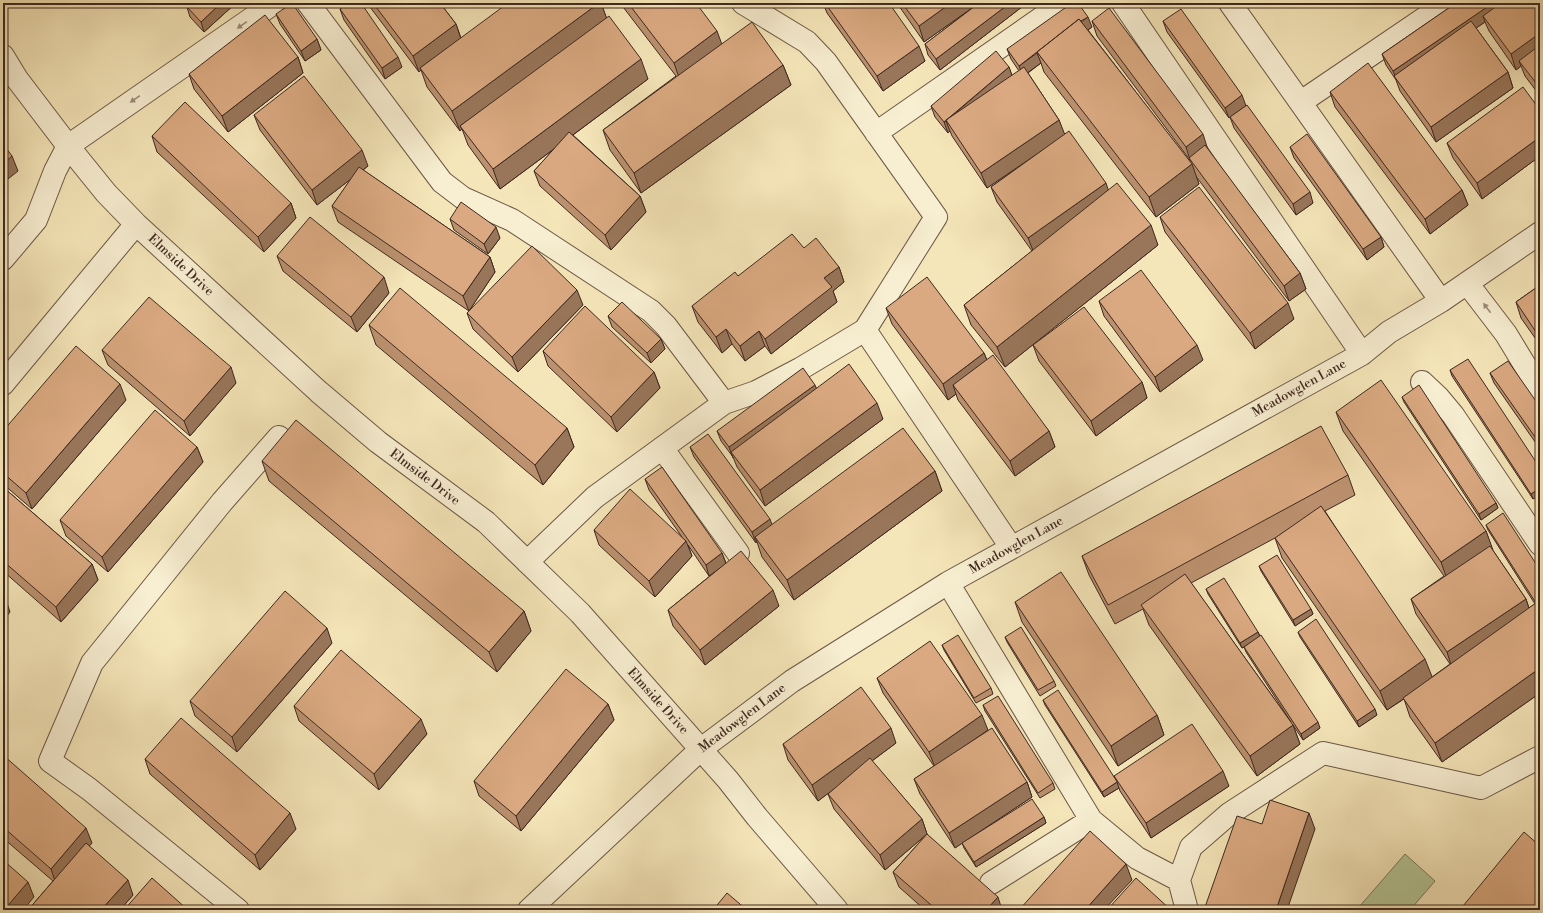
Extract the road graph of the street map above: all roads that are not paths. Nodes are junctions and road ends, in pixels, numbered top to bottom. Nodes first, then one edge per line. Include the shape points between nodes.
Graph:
1 (274, 3) edge
2 (308, 3) edge
3 (743, 3) edge
4 (1063, 3) edge
5 (1124, 3) edge
6 (1230, 3) edge
7 (1447, 3) edge
8 (3, 56) edge
9 (1302, 102) junction
10 (876, 133) junction
11 (68, 146) junction
12 (136, 224) junction
13 (1540, 233) edge
14 (3, 259) edge
15 (1467, 283) junction
16 (1442, 301) junction
17 (865, 330) junction
18 (1362, 354) junction
19 (1422, 382) dead end
20 (3, 384) edge
21 (1540, 390) edge
22 (724, 403) junction
23 (279, 437) dead end
24 (662, 448) junction
25 (1540, 544) edge
26 (1011, 547) junction
27 (738, 553) edge
28 (528, 562) junction
29 (948, 583) junction
30 (701, 749) junction
31 (1540, 757) edge
32 (1091, 820) junction
33 (1178, 880) junction
34 (991, 883) dead end
35 (238, 910) edge
36 (529, 910) edge
37 (837, 910) edge
38 (1187, 910) edge

1 -> 11 street
2 - 22 street via 442,182 464,198 512,220 651,311 666,326
3 - 10 street via 807,42 826,62
4 - 10 street
5 - 18 street
6 - 9 street
7 - 9 street
8 - 11 street, Elmside Drive via 17,79
9 - 16 street
10 - 17 street via 936,217
11 - 12 street, Elmside Drive via 106,193
11 - 14 street via 55,171 36,220
12 - 20 street
12 - 28 street, Elmside Drive via 319,392 378,442 486,522
13 - 15 street, Meadowglen Lane
15 - 16 street, Meadowglen Lane
21 -> 15 street via 1506,334
16 - 18 street, Meadowglen Lane via 1389,332
17 - 22 street via 756,392
17 - 26 street
18 - 26 street, Meadowglen Lane
19 - 25 street via 1453,415
22 - 24 street
23 - 35 street via 222,502 92,663 50,761 89,789
24 - 27 street
24 - 28 street via 595,497
26 - 29 street, Meadowglen Lane
28 - 30 street, Elmside Drive via 580,613
29 - 30 street, Meadowglen Lane via 792,681
29 - 32 street
30 - 36 street, Meadowglen Lane
30 - 37 street, Elmside Drive
31 - 33 street via 1482,788 1323,752 1229,814 1191,847
32 - 33 street via 1137,858
32 - 34 street
33 - 38 street

